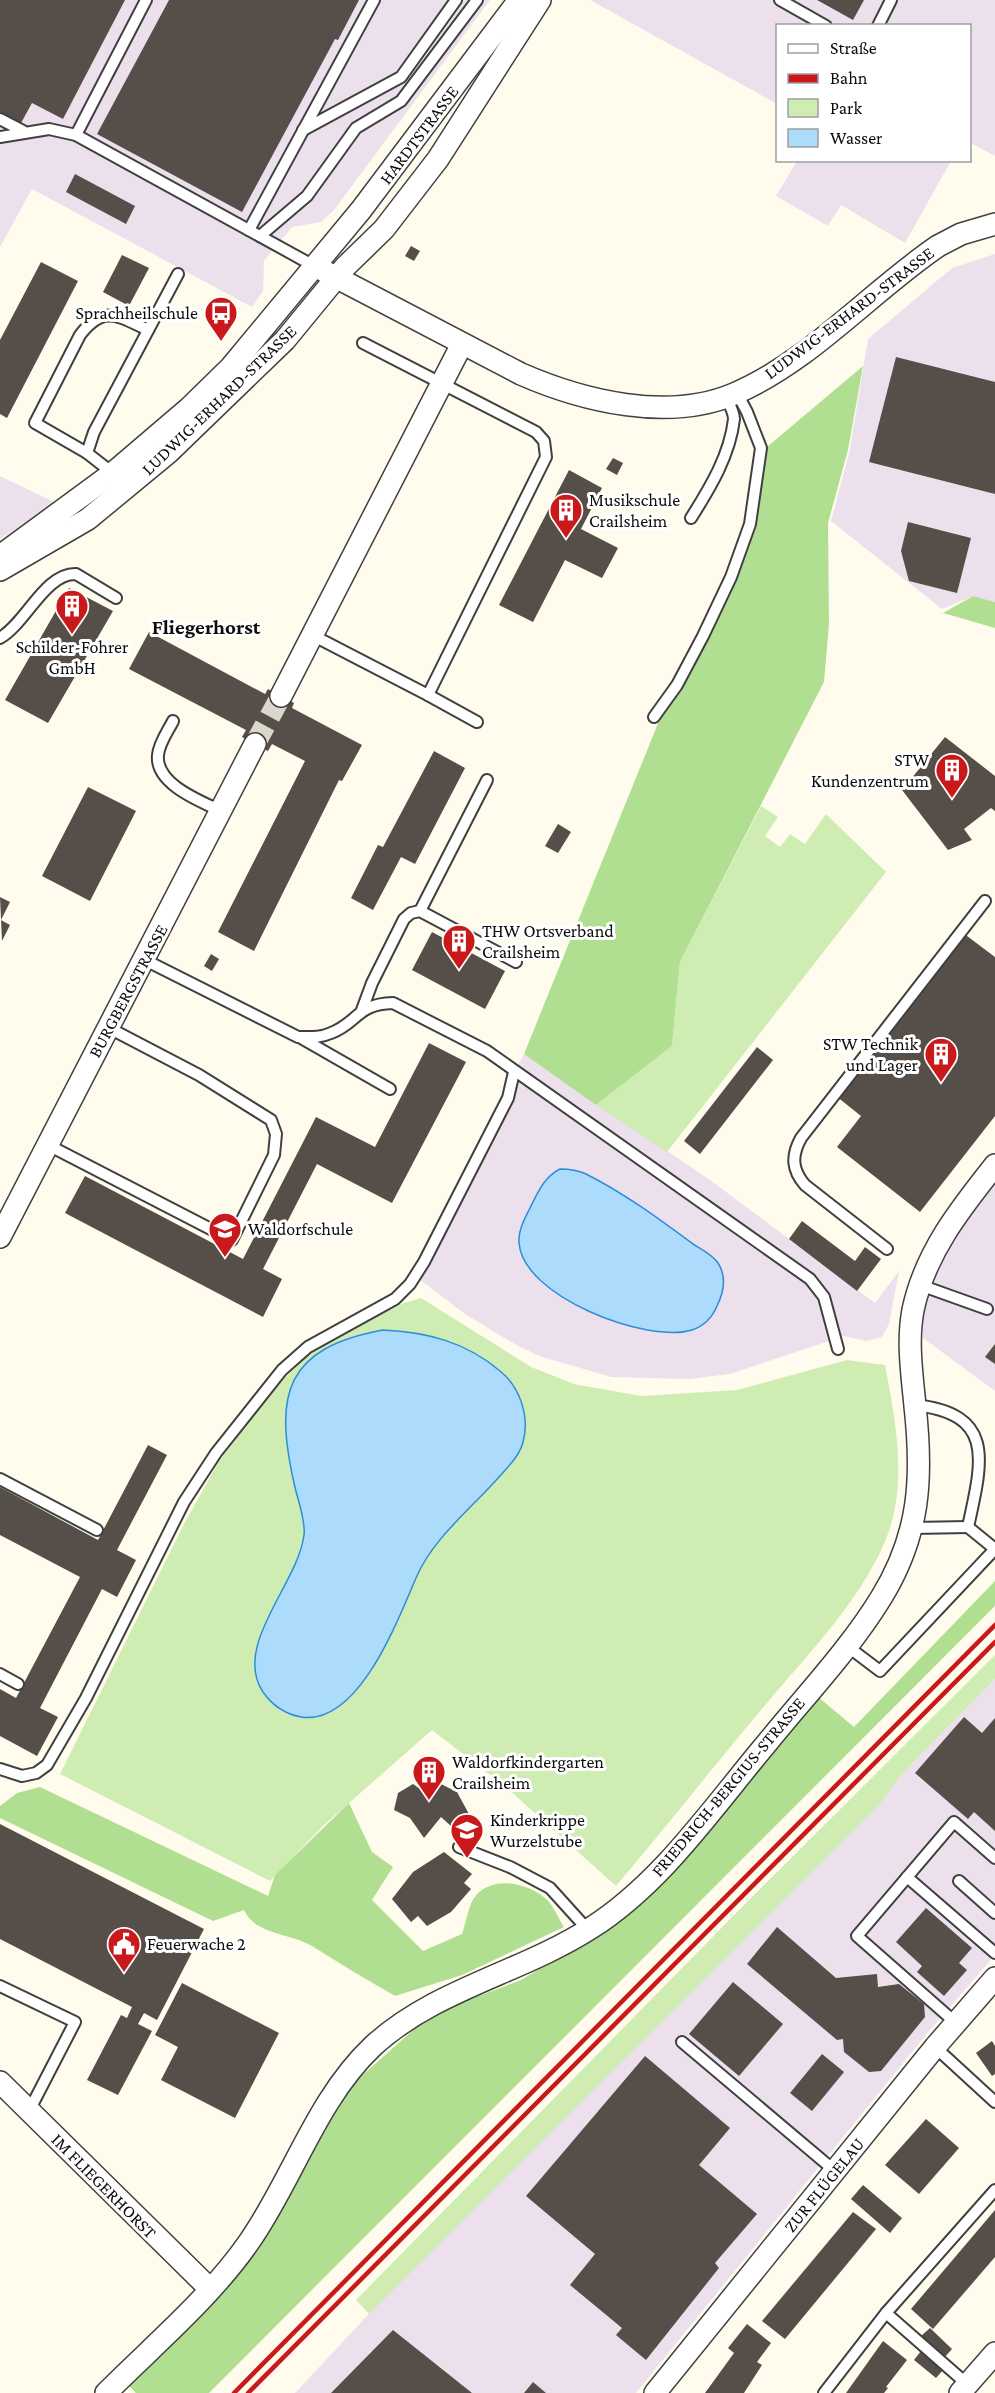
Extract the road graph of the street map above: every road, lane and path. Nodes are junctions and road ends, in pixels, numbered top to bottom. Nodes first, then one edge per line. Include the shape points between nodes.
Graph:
1 (146, 0) edge
2 (374, 0) edge
3 (456, 0) edge
4 (477, 0) edge
5 (520, 0) edge
6 (540, 0) edge
7 (780, 0) edge
8 (891, 0) edge
9 (822, 24) edge
10 (879, 24) edge
11 (0, 119) edge
12 (303, 130) junction
13 (23, 131) junction
14 (76, 135) junction
15 (0, 137) edge
16 (995, 225) edge
17 (249, 230) junction
18 (260, 236) junction
19 (316, 267) junction
20 (341, 272) junction
21 (178, 274) dead end
22 (148, 330) junction
23 (363, 343) dead end
24 (462, 344) junction
25 (442, 384) junction
26 (732, 395) junction
27 (87, 453) junction
28 (120, 480) junction
29 (691, 518) dead end
30 (0, 556) edge
31 (0, 570) edge
32 (116, 598) dead end
33 (314, 636) junction
34 (0, 638) edge
35 (428, 695) junction
36 (281, 696) tunnel mouth
37 (654, 717) dead end
38 (173, 721) dead end
39 (477, 722) dead end
40 (255, 744) tunnel mouth
41 (487, 780) dead end
42 (221, 811) junction
43 (986, 901) dead end
44 (420, 911) junction
45 (145, 960) junction
46 (516, 962) dead end
47 (362, 1010) junction
48 (109, 1028) junction
49 (298, 1037) junction
50 (514, 1072) junction
51 (390, 1089) dead end
52 (48, 1145) junction
53 (993, 1172) edge
54 (0, 1237) edge
55 (887, 1249) dead end
56 (920, 1285) junction
57 (987, 1309) dead end
58 (838, 1349) dead end
59 (915, 1405) junction
60 (0, 1479) edge
61 (968, 1527) junction
62 (913, 1528) junction
63 (97, 1530) dead end
64 (847, 1646) junction
65 (0, 1674) edge
66 (18, 1684) dead end
67 (0, 1769) edge
68 (459, 1847) dead end
69 (995, 1858) edge
70 (907, 1877) junction
71 (959, 1881) dead end
72 (995, 1913) edge
73 (588, 1930) junction
74 (995, 1953) edge
75 (995, 1978) edge
76 (0, 1986) edge
77 (957, 2022) junction
78 (682, 2042) dead end
79 (935, 2047) junction
80 (0, 2082) edge
81 (995, 2102) edge
82 (29, 2110) junction
83 (835, 2170) junction
84 (995, 2190) edge
85 (209, 2288) junction
86 (886, 2313) junction
87 (995, 2353) edge
88 (964, 2389) edge
89 (106, 2393) edge
90 (655, 2393) edge
91 (824, 2393) edge

1 - 14 lane
2 - 12 lane
3 - 12 lane via 401,77
4 - 18 lane via 401,101 356,128 307,196
5 - 19 street, HARDTSTRASSE
5 - 20 street, HARDTSTRASSE via 465,90 354,238
6 - 20 street, HARDTSTRASSE via 438,159 384,229
7 - 9 lane
8 - 10 lane
11 - 13 lane
12 - 17 lane
13 - 14 lane via 49,129
13 - 15 lane
14 - 17 lane
16 - 26 street, LUDWIG-ERHARD-STRASSE via 961,234 938,246 799,356
17 - 18 lane
18 - 19 lane
19 - 20 street, LUDWIG-ERHARD-STRASSE
19 - 28 street, LUDWIG-ERHARD-STRASSE via 231,367
20 - 24 street, LUDWIG-ERHARD-STRASSE via 375,298
20 - 28 street, LUDWIG-ERHARD-STRASSE via 285,340 168,453
21 - 22 lane
22 - 27 lane via 94,432
22 - 27 lane via 108,314 89,324 35,423
23 - 25 lane
24 - 25 street
24 - 26 street, LUDWIG-ERHARD-STRASSE via 552,388 621,404 660,407
25 - 33 street
25 - 35 lane via 536,432 544,441 546,457
26 - 29 lane via 734,417 725,452 715,480
26 - 37 lane via 747,412 761,448 750,524 703,636 677,685
27 - 28 lane
28 - 30 street, LUDWIG-ERHARD-STRASSE
28 - 31 street, LUDWIG-ERHARD-STRASSE via 88,519
32 - 34 lane via 76,574 68,574 50,585 20,622
33 - 35 lane
33 - 36 street
35 - 39 lane
38 - 42 lane via 158,753 162,771 183,791
40 - 42 street, BURGBERGSTRASSE
41 - 44 lane
42 - 45 street, BURGBERGSTRASSE
43 - 55 lane via 796,1146 794,1166 798,1177
44 - 46 lane
44 - 47 lane via 404,919
45 - 48 street, BURGBERGSTRASSE
45 - 49 lane
47 - 49 lane via 333,1033
47 - 50 lane via 377,1004 393,1004 487,1051
48 - 52 street, BURGBERGSTRASSE
48 - 52 lane via 199,1075 271,1119 276,1134 274,1155 232,1240
49 - 51 lane
50 - 58 lane via 810,1279 824,1298
50 - 67 lane via 508,1098 410,1284 395,1299 308,1347 282,1370 216,1453 184,1502 86,1698 47,1765 22,1776
52 - 54 street, BURGBERGSTRASSE
53 - 56 street, FRIEDRICH-BERGIUS-STRASSE via 941,1238
56 - 57 lane
56 - 59 street, FRIEDRICH-BERGIUS-STRASSE via 909,1351
59 - 61 lane via 958,1412 973,1423 981,1436 984,1455
59 - 62 street, FRIEDRICH-BERGIUS-STRASSE via 920,1451
60 - 63 lane
61 - 62 lane
61 - 64 lane via 994,1549 880,1671
62 - 64 street, FRIEDRICH-BERGIUS-STRASSE via 901,1564
64 - 73 street, FRIEDRICH-BERGIUS-STRASSE via 677,1851 623,1905
65 - 66 lane
68 - 73 lane via 550,1888
69 - 70 lane via 954,1822
70 - 74 lane
70 - 77 lane via 857,1936
71 - 72 lane
73 - 85 street, FRIEDRICH-BERGIUS-STRASSE via 431,2005 373,2046 321,2114 270,2211 246,2247
75 - 77 street, ZUR FLÜGELAU
76 - 82 lane via 75,2022
77 - 79 street, ZUR FLÜGELAU
78 - 83 lane
79 - 81 lane
79 - 83 street, ZUR FLÜGELAU
80 - 82 street, IM FLIEGERHORST
82 - 85 street, IM FLIEGERHORST
83 - 90 street, ZUR FLÜGELAU
84 - 86 lane
85 - 89 street, FRIEDRICH-BERGIUS-STRASSE
86 - 88 lane
86 - 91 lane
87 - 88 street

